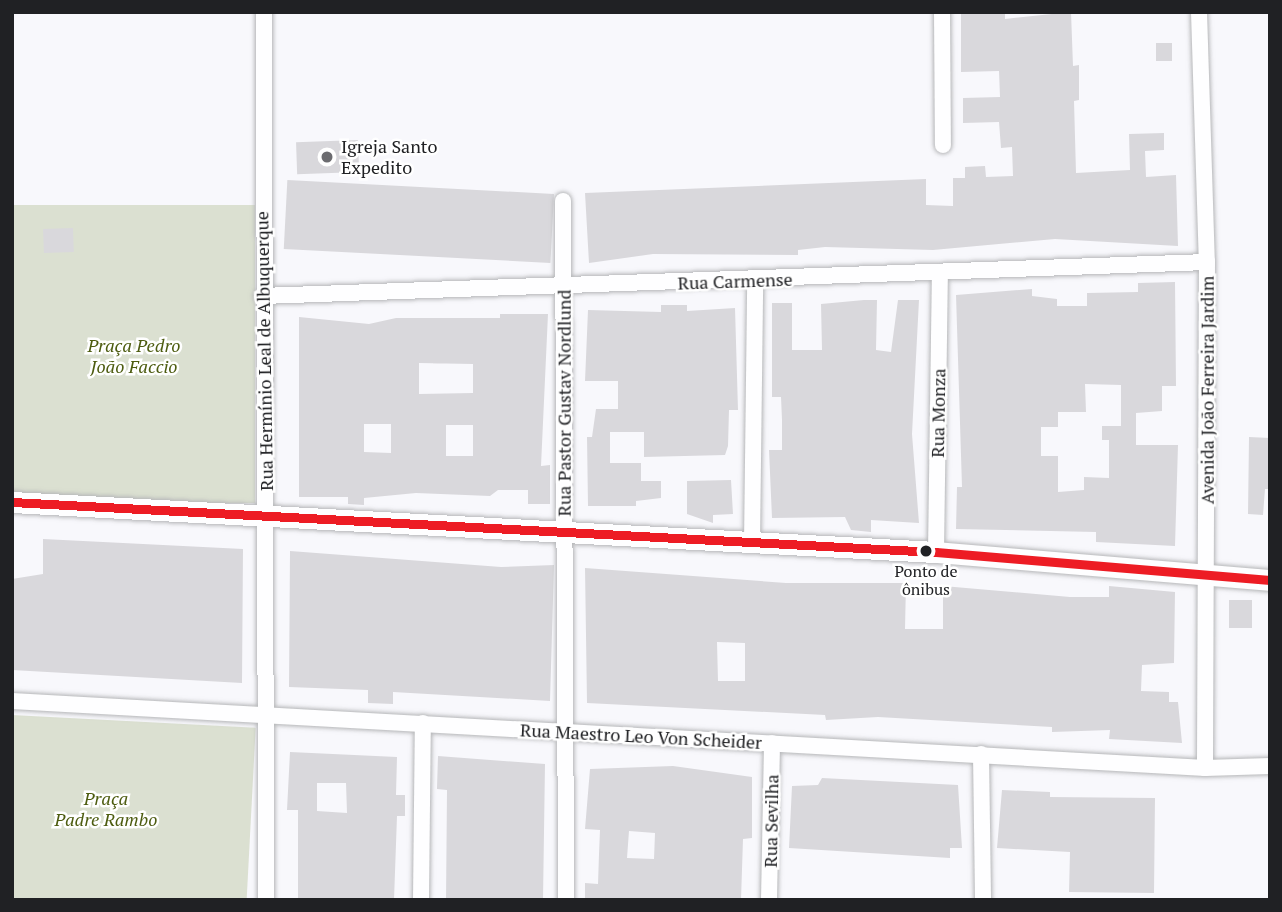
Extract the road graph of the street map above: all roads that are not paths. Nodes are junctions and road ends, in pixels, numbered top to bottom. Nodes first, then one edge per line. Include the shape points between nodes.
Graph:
1 (264, 12) edge
2 (942, 12) edge
3 (1199, 12) edge
4 (943, 145) dead end
5 (563, 201) dead end
6 (1207, 262) junction
7 (940, 273) junction
8 (755, 280) junction
9 (564, 288) junction
10 (262, 296) junction
11 (12, 502) edge
12 (266, 516) junction
13 (564, 531) junction
14 (752, 543) junction
15 (936, 552) junction
16 (1207, 576) junction
17 (1270, 580) edge
18 (12, 701) edge
19 (268, 711) junction
20 (423, 723) junction
21 (565, 732) junction
22 (772, 743) junction
23 (981, 754) junction
24 (1270, 766) edge
25 (1205, 768) junction
26 (266, 900) edge
27 (421, 900) edge
28 (566, 900) edge
29 (769, 900) edge
30 (983, 900) edge

1 - 10 street, Rua Hermínio Leal de Albuquerque
2 - 4 street
3 - 6 street, Avenida João Ferreira Jardim
5 - 9 street, Rua Pastor Gustav Nordlund
6 - 7 street, Rua Carmense
6 - 16 street, Avenida João Ferreira Jardim
7 - 8 street, Rua Carmense
7 - 15 street, Rua Monza
8 - 9 street, Rua Carmense
8 - 14 street
9 - 10 street, Rua Carmense
9 - 13 street, Rua Pastor Gustav Nordlund
10 - 12 street, Rua Hermínio Leal de Albuquerque
11 - 12 street
12 - 13 street
12 - 19 street, Rua Hermínio Leal de Albuquerque
13 - 14 street
13 - 21 street, Rua Pastor Gustav Nordlund
14 - 15 street
15 - 16 street
16 - 17 street
16 - 25 street, Avenida João Ferreira Jardim
18 - 19 street, Rua Maestro Leo Von Scheider
19 - 20 street, Rua Maestro Leo Von Scheider
19 - 26 street, Rua Hermínio Leal de Albuquerque
20 - 21 street, Rua Maestro Leo Von Scheider
20 - 27 street
21 - 22 street, Rua Maestro Leo Von Scheider
21 - 28 street, Rua Pastor Gustav Nordlund
22 - 23 street, Rua Maestro Leo Von Scheider
22 - 29 street, Rua Sevilha
23 - 25 street, Rua Maestro Leo Von Scheider
23 - 30 street
24 - 25 street, Rua Maestro Leo Von Scheider

